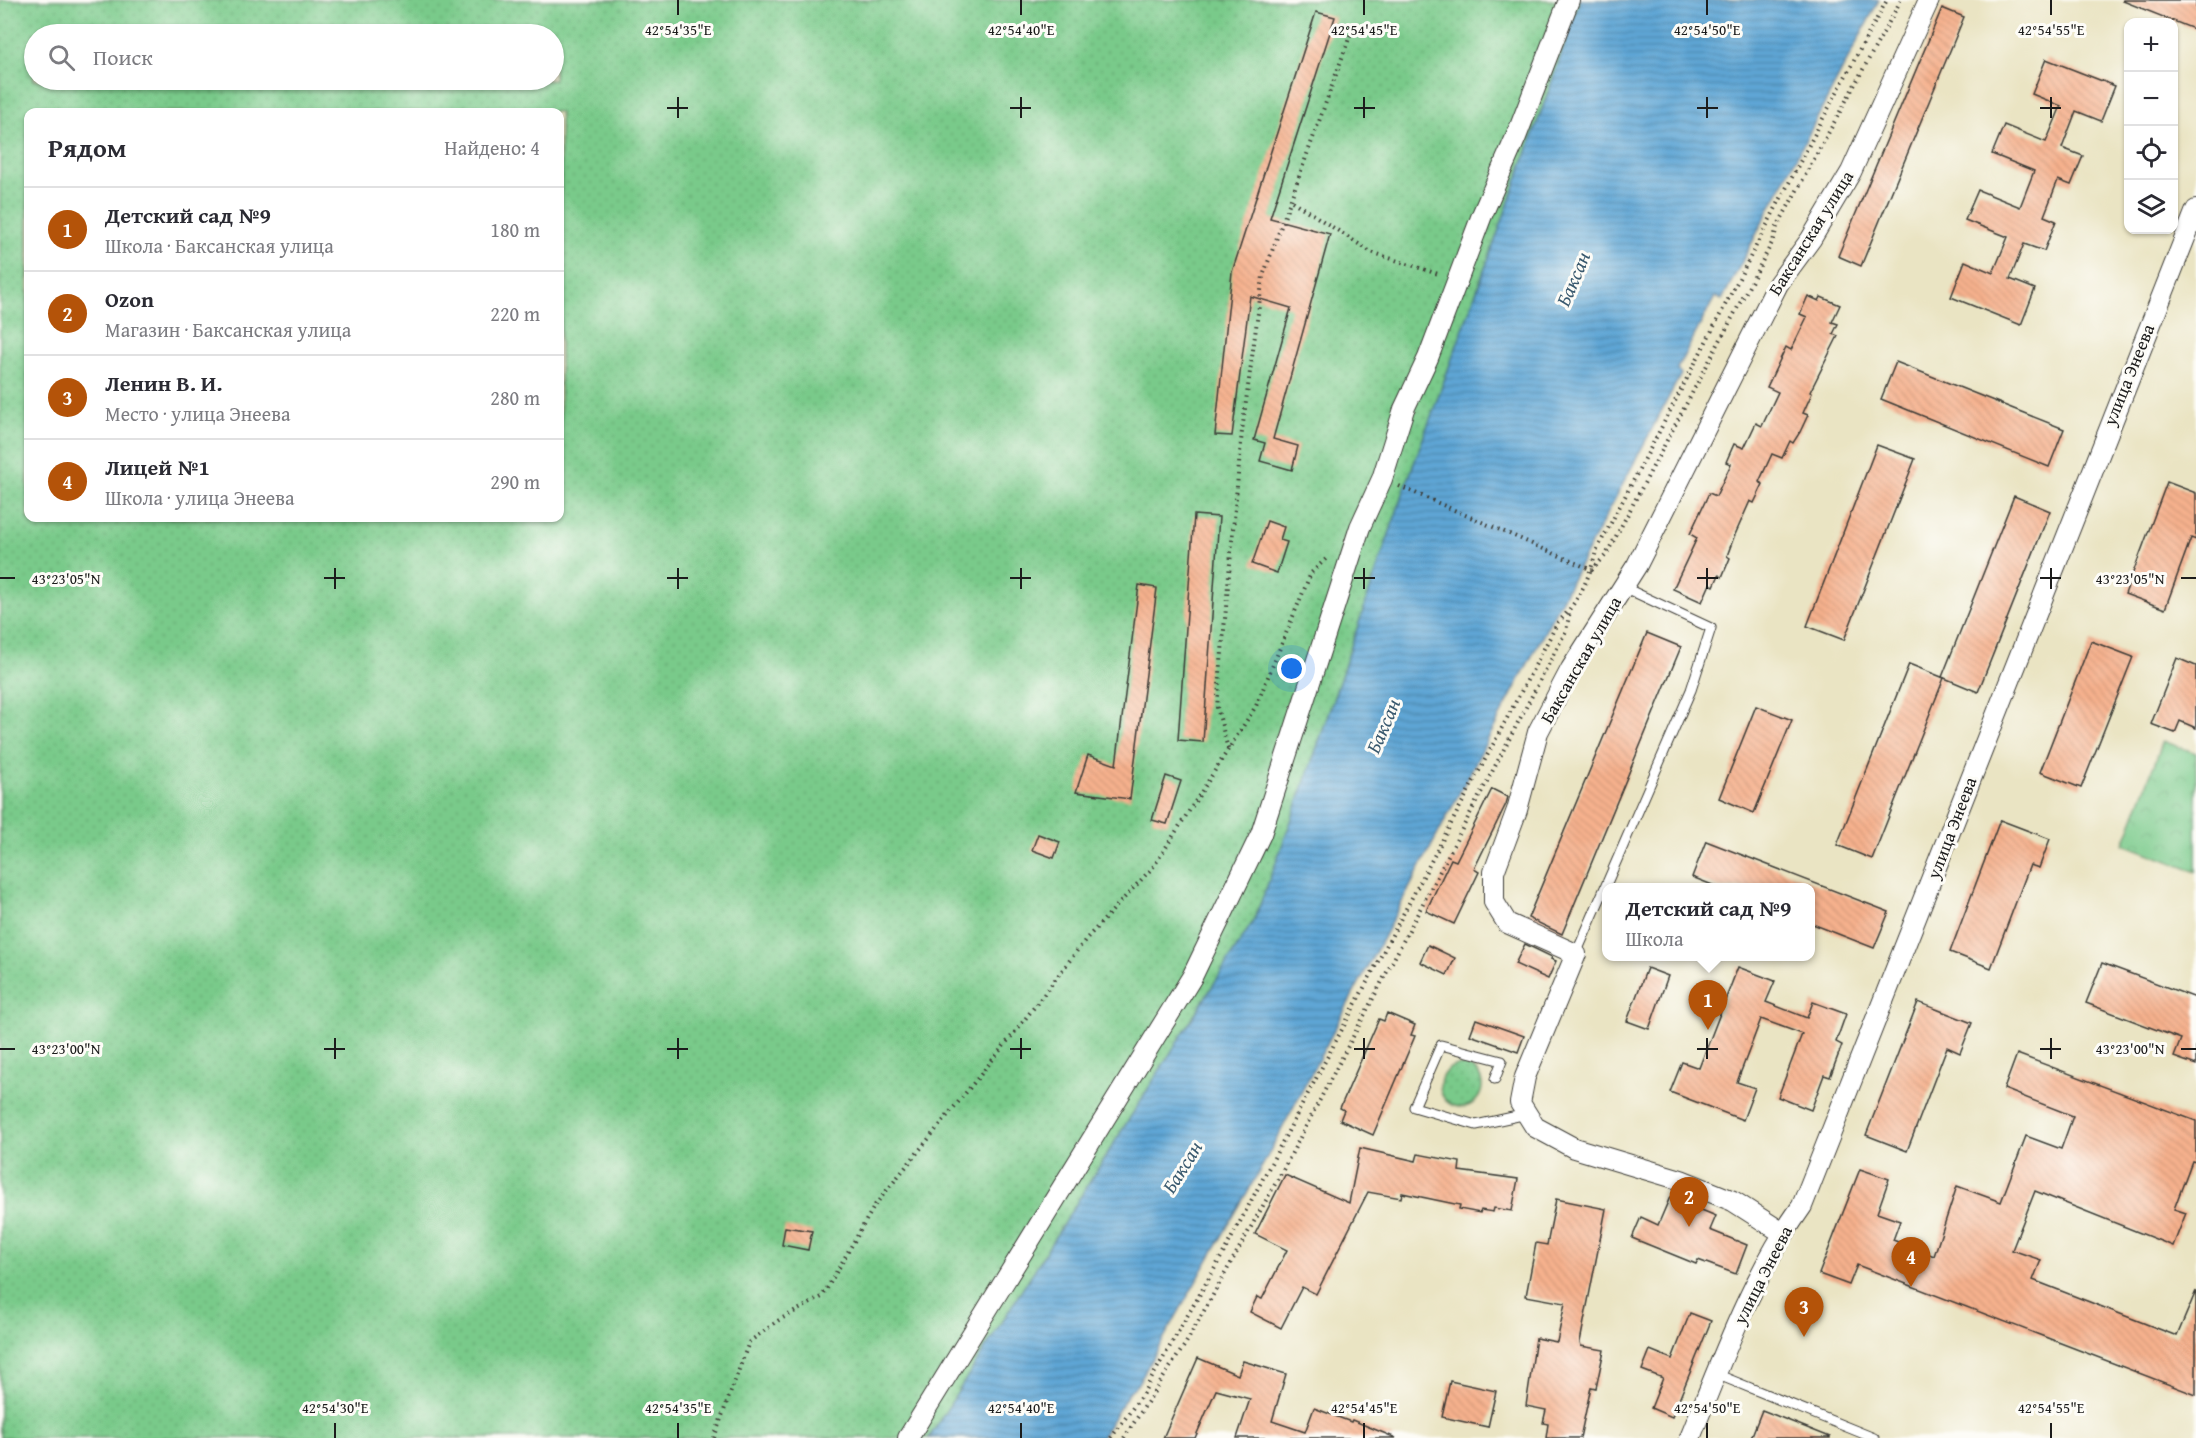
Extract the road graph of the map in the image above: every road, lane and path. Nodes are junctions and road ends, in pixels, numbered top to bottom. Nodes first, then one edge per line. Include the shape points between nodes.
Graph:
1 (1569, 0) edge
2 (1887, 0) edge
3 (1901, 0) edge
4 (1929, 0) edge
5 (1354, 22) dead end
6 (1292, 201) junction
7 (2196, 210) edge
8 (1459, 280) junction
9 (1382, 479) junction
10 (1335, 550) dead end
11 (1592, 570) junction
12 (1623, 587) junction
13 (1570, 611) junction
14 (1228, 750) junction
15 (1607, 883) edge
16 (1602, 894) edge
17 (1576, 954) junction
18 (1495, 1079) dead end
19 (1527, 1114) junction
20 (1783, 1233) junction
21 (1716, 1374) junction
22 (714, 1438) edge
23 (908, 1438) edge
24 (1111, 1438) edge
25 (1124, 1438) edge
26 (1690, 1438) edge
27 (1874, 1438) edge

1 - 8 street
2 - 11 path via 1596,551
3 - 11 path via 1606,555
4 - 12 street, Баксанская улица via 1851,172 1811,239 1778,284 1638,565
5 - 6 path
6 - 8 path via 1371,252
6 - 14 path via 1263,276 1242,431 1217,707
7 - 20 street, улица Энеева via 1802,1206
8 - 9 street via 1404,409
9 - 11 path
9 - 23 street via 1360,527 1261,834 1192,977
10 - 14 path via 1311,573 1256,706
11 - 13 path
12 - 15 lane via 1711,627 1691,690
12 - 17 street, Баксанская улица via 1571,669 1538,732 1517,810 1494,872 1494,902 1507,923
13 - 24 path via 1558,622 1224,1252 1142,1395
13 - 25 path via 1566,631 1283,1170 1186,1343
14 - 22 path via 1154,866 1086,939 875,1205 822,1297 749,1342
16 - 17 lane
17 - 19 street via 1525,1077 1520,1103
18 - 19 lane via 1502,1061 1441,1045 1414,1107 1476,1125
19 - 20 street via 1535,1127 1574,1148 1681,1180 1733,1201
20 - 21 street, улица Энеева
21 - 26 street, улица Энеева
21 - 27 lane

